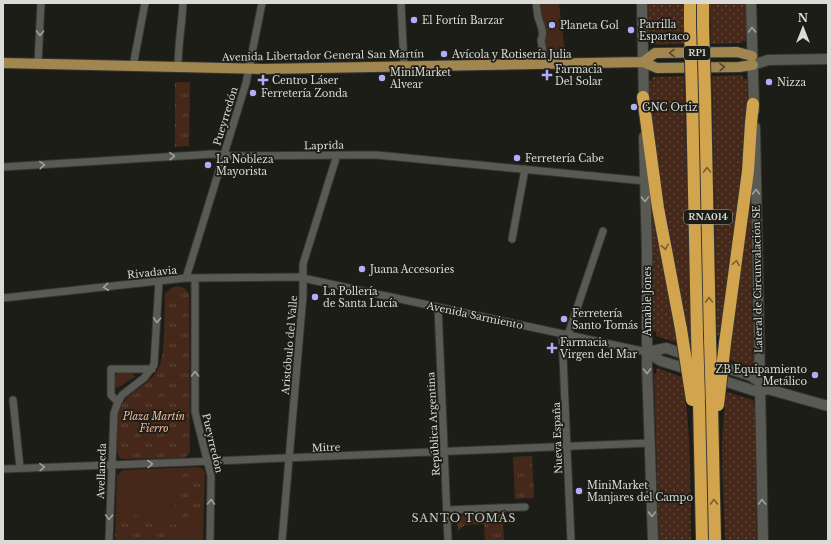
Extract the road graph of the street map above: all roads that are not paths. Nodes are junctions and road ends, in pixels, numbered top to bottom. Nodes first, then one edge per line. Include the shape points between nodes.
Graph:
1 (41, 3) edge
2 (145, 3) edge
3 (183, 3) edge
4 (262, 3) edge
5 (401, 3) edge
6 (536, 3) edge
7 (642, 3) edge
8 (690, 3) edge
9 (703, 3) edge
10 (751, 3) edge
11 (828, 59) edge
12 (753, 61) junction
13 (643, 62) junction
14 (3, 63) edge
15 (38, 64) junction
16 (544, 64) junction
17 (133, 66) junction
18 (404, 66) junction
19 (178, 67) junction
20 (249, 69) junction
21 (643, 97) junction
22 (753, 104) junction
23 (224, 155) junction
24 (336, 155) junction
25 (3, 167) edge
26 (525, 170) junction
27 (645, 181) junction
28 (602, 231) dead end
29 (512, 239) dead end
30 (186, 278) junction
31 (195, 278) junction
32 (303, 278) junction
33 (159, 281) junction
34 (3, 298) edge
35 (438, 307) junction
36 (565, 334) junction
37 (648, 352) junction
38 (152, 368) junction
39 (759, 386) junction
40 (13, 400) dead end
41 (695, 401) junction
42 (118, 402) junction
43 (828, 406) edge
44 (715, 407) junction
45 (649, 443) junction
46 (567, 447) junction
47 (444, 452) junction
48 (289, 458) junction
49 (208, 461) junction
50 (111, 465) junction
51 (3, 468) edge
52 (20, 468) junction
53 (525, 507) dead end
54 (447, 510) junction
55 (702, 537) edge
56 (109, 541) edge
57 (210, 541) edge
58 (282, 541) edge
59 (448, 541) edge
60 (571, 541) edge
61 (653, 541) edge
62 (715, 541) edge
63 (763, 541) edge

1 -> 15 street
2 - 17 street
3 - 19 street
4 - 20 street, Pueyrredón
5 - 18 street
6 - 16 street via 542,28
7 - 13 street, Amable Jones
8 - 41 highway, RNA014, bridge via 697,334
44 -> 9 highway, RNA014, bridge via 710,339
12 -> 10 street, Lateral de Circunvalación SE
11 - 12 street, Avenida Libertador General San Martín / RP1
13 -> 12 main road, Avenida Libertador General San Martín / RP1 via 657,68 739,67
12 -> 13 main road, Avenida Libertador General San Martín / RP1 via 737,52 655,53
12 - 22 street, Lateral de Circunvalación SE
13 - 16 main road, Avenida Libertador General San Martín
13 - 21 street, Amable Jones
14 - 15 main road, Avenida Libertador General San Martín
15 - 17 main road, Avenida Libertador General San Martín
16 - 18 main road, Avenida Libertador General San Martín
17 - 19 main road, Avenida Libertador General San Martín
18 - 20 main road, Avenida Libertador General San Martín
19 - 20 main road, Avenida Libertador General San Martín
20 - 23 street, Pueyrredón
21 - 27 street, Amable Jones
21 -> 41 highway, bridge via 656,196
39 -> 22 street, Lateral de Circunvalación SE
44 -> 22 highway, bridge via 748,172
23 - 24 street, Laprida
25 -> 23 street, Laprida
23 - 30 street, Pueyrredón
24 - 26 street, Laprida via 377,155
24 - 32 street, Aristóbulo del Valle via 303,264
26 - 27 street, Laprida
26 - 29 street
27 -> 37 street, Amable Jones
28 - 36 street
30 - 31 street, Rivadavia
30 - 33 street, Rivadavia
31 - 32 street, Rivadavia
49 -> 31 street, Pueyrredón via 195,412
32 - 35 street, Avenida Sarmiento
32 - 48 street, Aristóbulo del Valle
33 -> 34 street, Rivadavia
33 -> 38 street via 155,363
35 - 36 street, Avenida Sarmiento
35 - 47 street, República Argentina
36 - 37 street, Avenida Sarmiento
36 - 46 street, Nueva España
37 - 39 street, Avenida Sarmiento via 661,361 755,391
37 -> 45 street, Amable Jones
38 - 42 street, Avellaneda via 140,382 125,392
38 - 42 street via 111,369 111,394
39 - 43 street, Avenida Sarmiento
63 -> 39 street, Lateral de Circunvalación SE
40 - 52 street
41 - 55 highway, RNA014
42 - 50 street, Avellaneda via 113,417
62 -> 44 highway, RNA014
45 - 46 street, Mitre
45 -> 61 street, Amable Jones
46 - 47 street, Mitre
46 - 60 street, Nueva España
47 - 48 street, Mitre
47 - 54 street, República Argentina
48 - 49 street, Mitre
48 - 58 street, Aristóbulo del Valle
50 -> 49 street, Mitre
57 -> 49 street, Pueyrredón via 211,476
52 -> 50 street, Mitre
50 -> 56 street, Avellaneda
51 - 52 street, Mitre
53 - 54 street
54 - 59 street, República Argentina

